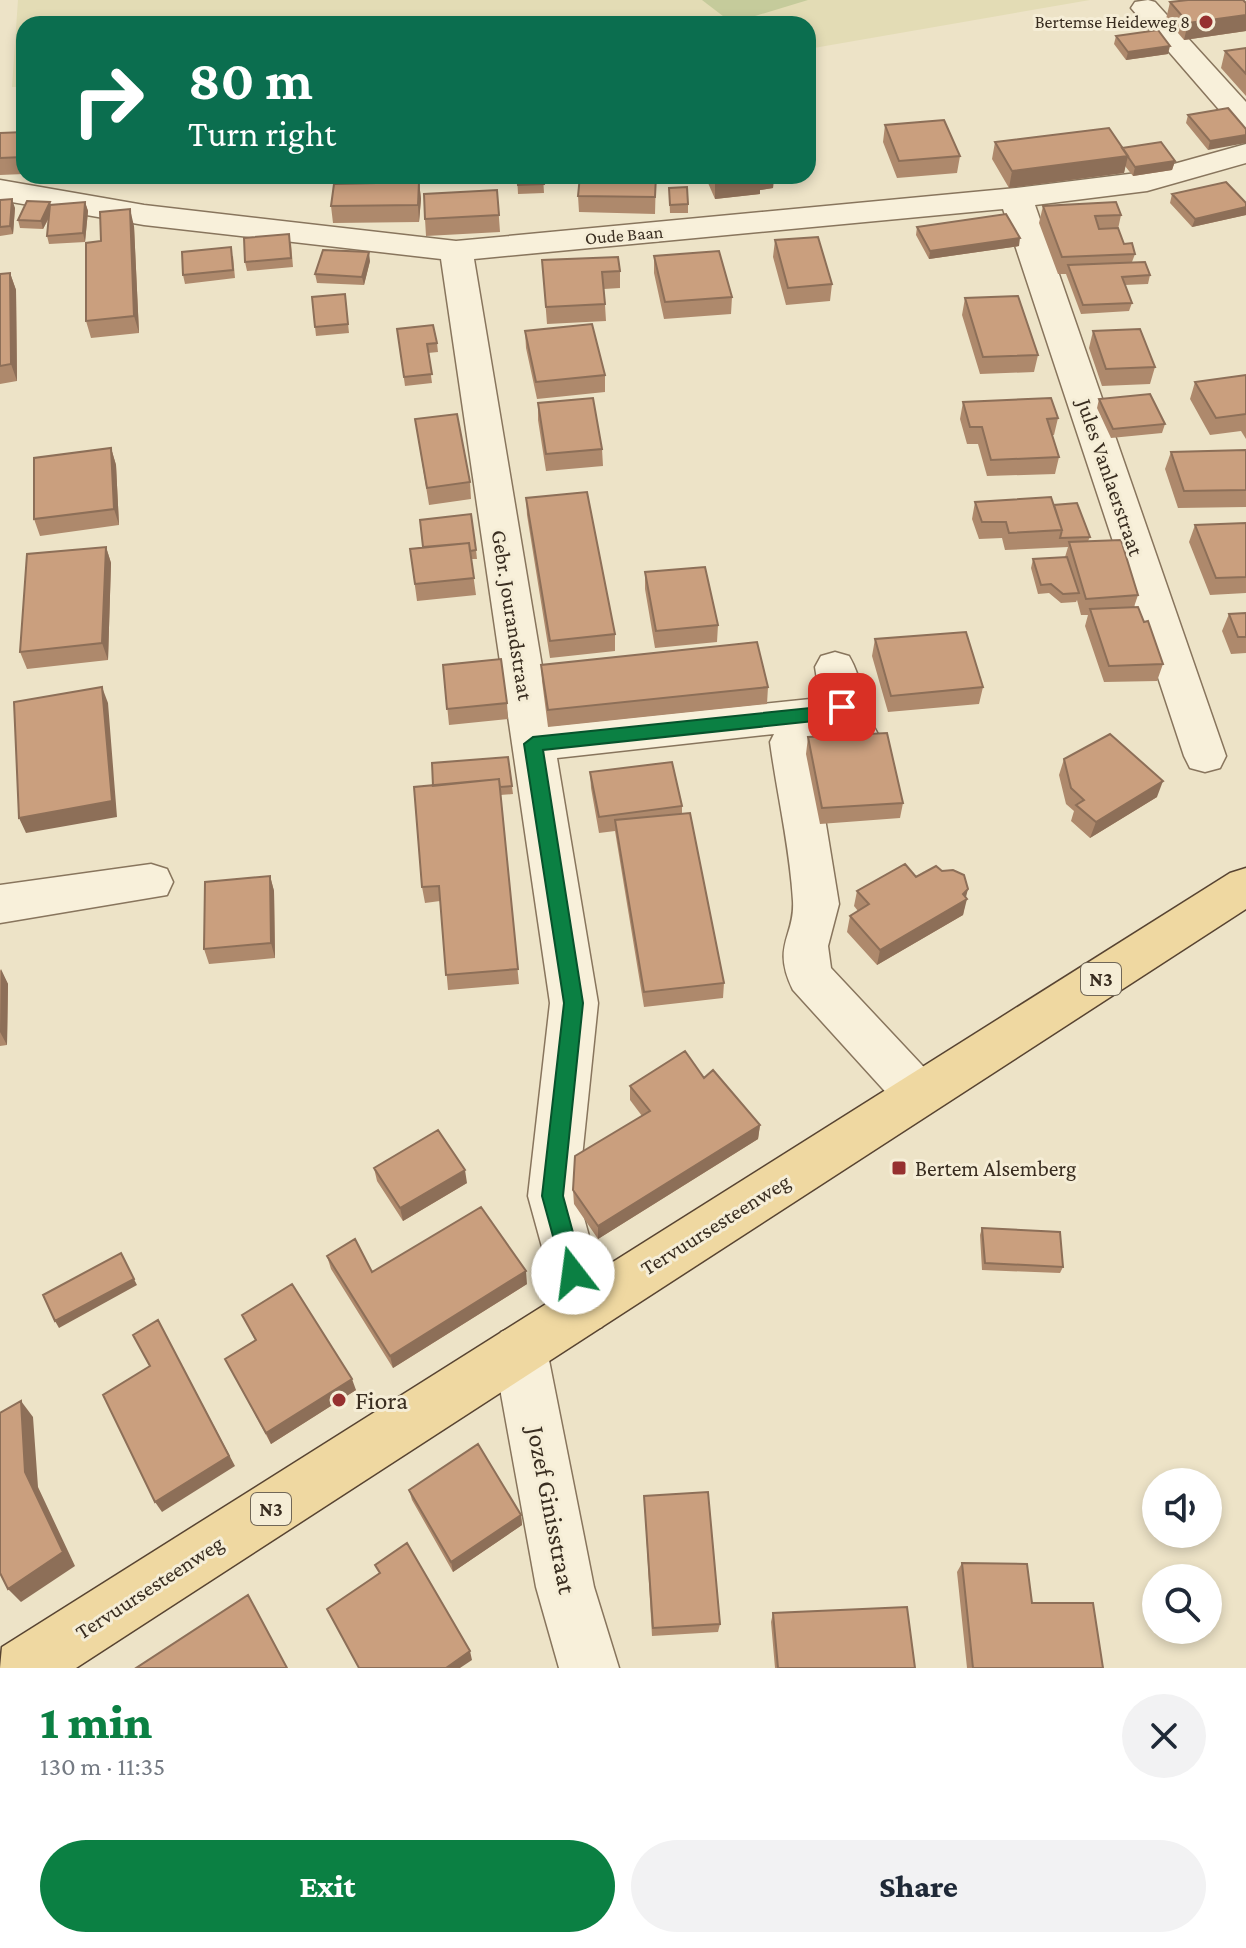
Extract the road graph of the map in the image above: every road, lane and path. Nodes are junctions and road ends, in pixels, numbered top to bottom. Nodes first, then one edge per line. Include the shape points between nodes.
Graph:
1 (1145, 8) dead end
2 (1246, 121) edge
3 (1246, 153) edge
4 (0, 190) edge
5 (1016, 198) junction
6 (456, 251) junction
7 (835, 667) dead end
8 (859, 738) edge
9 (533, 744) junction
10 (1205, 756) dead end
11 (151, 882) dead end
12 (1246, 886) edge
13 (0, 904) edge
14 (918, 1094) junction
15 (583, 1309) junction
16 (520, 1350) junction
17 (23, 1668) edge
18 (589, 1668) edge

1 - 2 street
3 - 5 street, Oude Baan via 1147,181
4 - 6 street, Oude Baan via 144,215
5 - 6 street, Oude Baan
5 - 10 street, Jules Vanlaerstraat
6 - 9 street, Gebr. Jourandstraat
7 - 9 street via 842,707 833,712
8 - 14 street via 791,742 816,904 805,946 809,976
9 - 15 street, Gebr. Jourandstraat via 574,1003 553,1196
11 - 13 street
12 - 14 main road, Tervuursesteenweg / N3
14 - 15 main road, Tervuursesteenweg / N3
15 - 16 main road, Tervuursesteenweg / N3
16 - 17 main road, Tervuursesteenweg / N3
16 - 18 street, Jozef Ginisstraat via 565,1587

